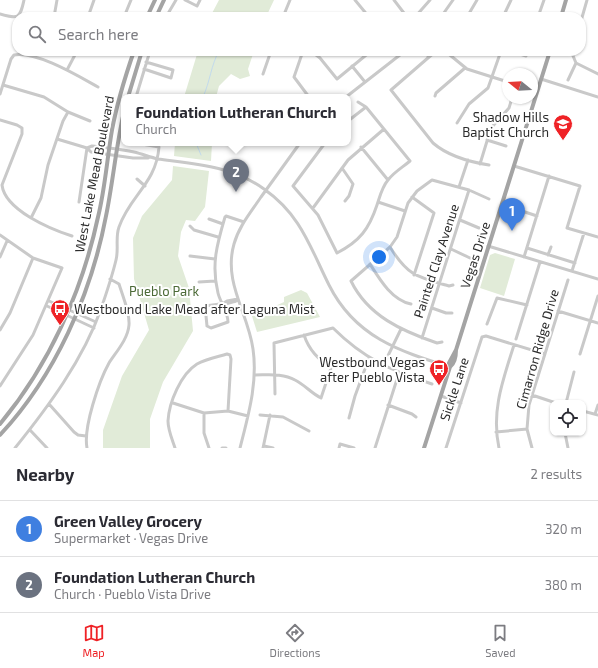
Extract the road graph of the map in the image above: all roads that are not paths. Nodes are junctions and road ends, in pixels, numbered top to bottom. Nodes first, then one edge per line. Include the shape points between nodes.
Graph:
1 (24, 0) edge
2 (57, 0) edge
3 (94, 0) edge
4 (131, 0) edge
5 (155, 0) edge
6 (164, 0) edge
7 (176, 0) edge
8 (185, 0) edge
9 (200, 0) edge
10 (290, 0) edge
11 (355, 0) edge
12 (394, 0) edge
13 (430, 0) edge
14 (453, 0) edge
15 (471, 0) edge
16 (511, 0) edge
17 (544, 0) edge
18 (566, 0) edge
19 (587, 0) edge
20 (476, 1) edge
21 (20, 12) edge
22 (55, 12) edge
23 (90, 12) edge
24 (126, 12) edge
25 (149, 12) edge
26 (158, 12) edge
27 (169, 12) edge
28 (286, 12) edge
29 (365, 12) edge
30 (403, 12) edge
31 (419, 12) edge
32 (445, 12) edge
33 (470, 12) edge
34 (505, 12) edge
35 (540, 12) edge
36 (562, 12) edge
37 (583, 12) edge
38 (0, 14) edge
39 (12, 18) edge
40 (13, 56) edge
41 (27, 56) edge
42 (74, 56) edge
43 (132, 56) edge
44 (140, 56) edge
45 (148, 56) edge
46 (268, 56) edge
47 (301, 56) edge
48 (317, 56) edge
49 (365, 56) edge
50 (399, 56) edge
51 (451, 56) edge
52 (499, 56) edge
53 (548, 56) edge
54 (573, 56) edge
55 (429, 57) edge
56 (146, 62) junction
57 (576, 63) junction
58 (352, 66) junction
59 (464, 68) junction
60 (144, 69) junction
61 (67, 70) junction
62 (263, 74) dead end
63 (598, 74) edge
64 (492, 77) junction
65 (541, 79) junction
66 (502, 80) edge
67 (568, 80) dead end
68 (365, 82) junction
69 (3, 85) junction
70 (98, 87) dead end
71 (0, 94) edge
72 (129, 94) edge
73 (137, 94) edge
74 (307, 94) edge
75 (350, 94) edge
76 (435, 96) dead end
77 (598, 97) edge
78 (358, 102) dead end
79 (510, 104) edge
80 (366, 106) junction
81 (68, 112) junction
82 (351, 118) edge
83 (0, 120) edge
84 (90, 122) dead end
85 (457, 123) dead end
86 (121, 128) edge
87 (384, 129) junction
88 (57, 139) junction
89 (487, 140) junction
90 (150, 146) edge
91 (298, 146) edge
92 (323, 146) edge
93 (506, 146) dead end
94 (361, 147) junction
95 (87, 148) junction
96 (109, 148) junction
97 (117, 150) junction
98 (108, 154) junction
99 (116, 155) junction
100 (152, 158) junction
101 (158, 158) junction
102 (468, 160) junction
103 (480, 164) junction
104 (489, 165) dead end
105 (514, 166) junction
106 (342, 168) junction
107 (549, 176) junction
108 (137, 179) dead end
109 (388, 180) junction
110 (145, 186) junction
111 (459, 187) junction
112 (266, 190) junction
113 (469, 190) junction
114 (412, 196) junction
115 (488, 199) dead end
116 (345, 201) dead end
117 (79, 202) dead end
118 (378, 202) junction
119 (313, 208) junction
120 (519, 210) dead end
121 (405, 211) junction
122 (537, 216) junction
123 (30, 218) junction
124 (209, 219) dead end
125 (460, 220) junction
126 (244, 222) junction
127 (223, 224) junction
128 (190, 226) dead end
129 (479, 228) dead end
130 (584, 233) junction
131 (0, 235) edge
132 (72, 236) dead end
133 (218, 237) junction
134 (598, 237) edge
135 (7, 241) junction
136 (488, 246) junction
137 (390, 247) junction
138 (551, 247) dead end
139 (527, 248) junction
140 (451, 249) junction
141 (548, 255) junction
142 (190, 256) dead end
143 (0, 257) edge
144 (524, 257) junction
145 (33, 258) junction
146 (470, 258) dead end
147 (215, 259) junction
148 (540, 262) junction
149 (575, 263) junction
150 (370, 264) junction
151 (572, 271) junction
152 (414, 275) junction
153 (110, 279) junction
154 (598, 279) edge
155 (568, 280) dead end
156 (215, 281) junction
157 (199, 282) dead end
158 (440, 283) junction
159 (453, 286) dead end
160 (598, 296) edge
161 (238, 299) junction
162 (49, 301) junction
163 (222, 304) junction
164 (411, 304) dead end
165 (527, 305) junction
166 (47, 306) junction
167 (432, 308) junction
168 (69, 310) junction
169 (558, 311) junction
170 (76, 313) junction
171 (452, 313) dead end
172 (67, 315) junction
173 (74, 318) junction
174 (590, 321) junction
175 (96, 322) junction
176 (598, 323) edge
177 (487, 324) dead end
178 (94, 328) junction
179 (0, 330) edge
180 (401, 330) junction
181 (304, 335) junction
182 (422, 338) junction
183 (516, 339) dead end
184 (442, 342) dead end
185 (514, 345) junction
186 (392, 347) junction
187 (544, 354) junction
188 (580, 354) dead end
189 (369, 358) junction
190 (383, 366) junction
191 (450, 367) junction
192 (574, 372) dead end
193 (399, 373) junction
194 (254, 375) junction
195 (275, 375) junction
196 (432, 384) dead end
197 (0, 386) edge
198 (275, 394) dead end
199 (532, 395) junction
200 (441, 396) junction
201 (567, 400) edge
202 (550, 401) edge
203 (461, 402) junction
204 (173, 403) junction
205 (48, 404) junction
206 (388, 405) junction
207 (598, 405) edge
208 (228, 411) junction
209 (586, 412) edge
210 (204, 413) junction
211 (260, 415) dead end
212 (270, 415) junction
213 (597, 415) edge
214 (248, 416) junction
215 (416, 417) dead end
216 (349, 418) dead end
217 (0, 424) edge
218 (527, 429) junction
219 (30, 430) junction
220 (309, 430) dead end
221 (496, 432) junction
222 (0, 435) edge
223 (86, 436) junction
224 (565, 436) edge
225 (339, 446) edge
226 (264, 447) edge
227 (14, 448) edge
228 (46, 448) edge
229 (87, 448) edge
230 (175, 448) edge
231 (208, 448) edge
232 (222, 448) edge
233 (226, 448) edge
234 (240, 448) edge
235 (272, 448) edge
236 (354, 448) edge
237 (375, 448) edge
238 (424, 448) edge
239 (446, 448) edge
240 (499, 448) edge
241 (532, 448) edge
242 (568, 448) edge

1 - 21 street
2 - 22 street
3 - 23 street
4 - 24 street
5 - 25 main road
6 - 26 main road
7 - 27 street
8 - 9 street via 197,6
10 - 28 street
11 - 29 street
12 - 30 street
13 - 31 street
14 - 32 street
15 - 20 street
16 - 34 street
17 - 35 street
18 - 36 main road
19 - 37 street
20 - 33 street
38 - 39 street
40 - 69 street
41 - 61 street
42 - 61 street
43 - 96 main road, West Lake Mead Boulevard via 122,84
44 - 72 main road, West Lake Mead Boulevard
45 - 56 street
46 - 62 street
47 - 74 street via 294,77
48 - 58 street via 336,79
49 - 58 street
50 - 68 street
51 - 59 street
52 - 64 street
53 - 65 main road, Vegas Drive
54 - 57 street
55 - 102 street via 390,90 432,143 447,153
56 - 60 street
56 - 60 street via 174,70 171,78
57 - 63 street
57 - 67 street
58 - 68 street
59 - 64 street
59 - 76 street
60 - 73 street
61 - 70 street
64 - 66 street
64 - 85 street via 488,88 469,104
65 - 77 street
65 - 105 main road, Vegas Drive
68 - 75 street
69 - 71 street
69 - 81 street via 44,97
78 - 80 street
79 - 89 street via 493,125
80 - 82 street
80 - 87 street
81 - 84 street
81 - 88 street
83 - 123 street via 17,124 22,128 2,185 3,192
86 - 97 main road, West Lake Mead Boulevard
87 - 94 street
87 - 109 street via 410,162
88 - 95 street
88 - 123 street via 48,165 42,198
89 - 93 street
89 - 103 street
90 - 101 street via 159,148
91 - 112 street
92 - 119 street via 294,186
94 - 106 street
94 - 109 street
95 - 96 street
95 - 98 street via 91,152
95 - 117 street
96 - 97 street
96 - 98 main road, West Lake Mead Boulevard
97 - 99 main road, West Lake Mead Boulevard
97 - 100 street
98 - 99 street
98 - 168 main road, West Lake Mead Boulevard via 99,216
99 - 100 street
99 - 170 main road, West Lake Mead Boulevard via 98,252
100 - 101 street
101 - 110 street via 153,174
101 - 112 street via 223,169
102 - 103 street
102 - 111 street
103 - 104 street
105 - 107 street
105 - 136 main road, Vegas Drive
106 - 116 street via 353,184
106 - 119 street
107 - 122 street
107 - 130 street via 580,186 567,228
108 - 110 street
109 - 118 street
110 - 153 street via 130,204 119,228 116,260
111 - 113 street
111 - 114 street via 432,180
112 - 126 street
112 - 186 street via 301,226 329,286 344,308 367,331
113 - 115 street
113 - 125 street, Painted Clay Avenue
114 - 121 street
114 - 152 street via 434,213
118 - 119 street via 373,219 365,232 337,253
118 - 121 street
120 - 122 street
121 - 137 street via 397,237
122 - 139 street
123 - 132 street via 50,229
124 - 127 street
125 - 129 street
125 - 140 street, Painted Clay Avenue
126 - 127 street via 226,216
126 - 161 street via 236,239 231,261 232,282
127 - 133 street
128 - 133 street via 194,230
130 - 134 street
130 - 149 street
131 - 135 street
133 - 147 street
135 - 143 street
135 - 145 street
136 - 144 street
136 - 191 main road, Vegas Drive via 456,350 449,363
137 - 150 street
137 - 152 street via 405,268
138 - 141 street
139 - 141 street
139 - 144 street
140 - 146 street
140 - 158 street, Painted Clay Avenue
141 - 149 street
142 - 147 street
144 - 148 street
145 - 162 street via 62,268
145 - 179 street via 10,313
147 - 156 street
148 - 151 street
148 - 165 street
149 - 151 street
150 - 164 street via 383,284 400,299
150 - 180 street via 351,281 370,308
151 - 154 street
152 - 158 street
153 - 175 street
153 - 223 street via 119,284 129,317 128,328 106,369 87,422
155 - 169 street, Cimarron Ridge Drive
156 - 157 street
156 - 163 street
158 - 159 street
158 - 167 street, Painted Clay Avenue
160 - 174 street
161 - 163 street
161 - 194 street via 251,340
162 - 166 street
162 - 168 street
163 - 163 street via 205,306 208,327 228,322
165 - 177 street via 497,298
165 - 183 street
166 - 172 street
166 - 197 street via 33,335
167 - 171 street
167 - 182 street, Painted Clay Avenue
168 - 170 street
168 - 172 main road, West Lake Mead Boulevard
169 - 174 street
169 - 187 street, Cimarron Ridge Drive
170 - 173 main road, West Lake Mead Boulevard
170 - 175 street
172 - 173 street
172 - 217 main road, West Lake Mead Boulevard via 35,375
173 - 178 street
173 - 222 main road, West Lake Mead Boulevard via 41,380
174 - 176 street
174 - 188 street
175 - 178 street
178 - 205 street
180 - 182 street
180 - 186 street
181 - 189 street via 333,328
181 - 195 street via 274,343
181 - 195 street via 306,343 315,355 331,368 321,398 296,380
182 - 184 street
185 - 187 street
185 - 203 street, Sickle Lane via 482,337
185 - 221 street via 497,399
186 - 190 street
186 - 191 street
187 - 199 street, Cimarron Ridge Drive
189 - 190 street
189 - 216 street
190 - 193 street
191 - 200 main road, Vegas Drive
192 - 201 street
193 - 196 street
193 - 206 street
194 - 195 street
194 - 214 street
195 - 198 street
199 - 202 street
199 - 218 street, Cimarron Ridge Drive
200 - 203 street
200 - 238 main road, Vegas Drive
203 - 239 street, Sickle Lane
204 - 208 street via 179,387 191,369 204,361 230,355
204 - 210 street
204 - 230 street via 168,421
205 - 219 street
205 - 223 street via 74,432
206 - 215 street
206 - 237 street
207 - 213 street
208 - 210 street
208 - 214 street
209 - 213 street
210 - 231 street via 204,433
211 - 212 street
212 - 220 street via 291,420
212 - 226 street
214 - 234 street
218 - 221 street
218 - 241 street, Cimarron Ridge Drive
219 - 227 street
219 - 228 street
221 - 240 street
223 - 229 street
224 - 242 street
225 - 236 street
226 - 235 street
232 - 233 street

